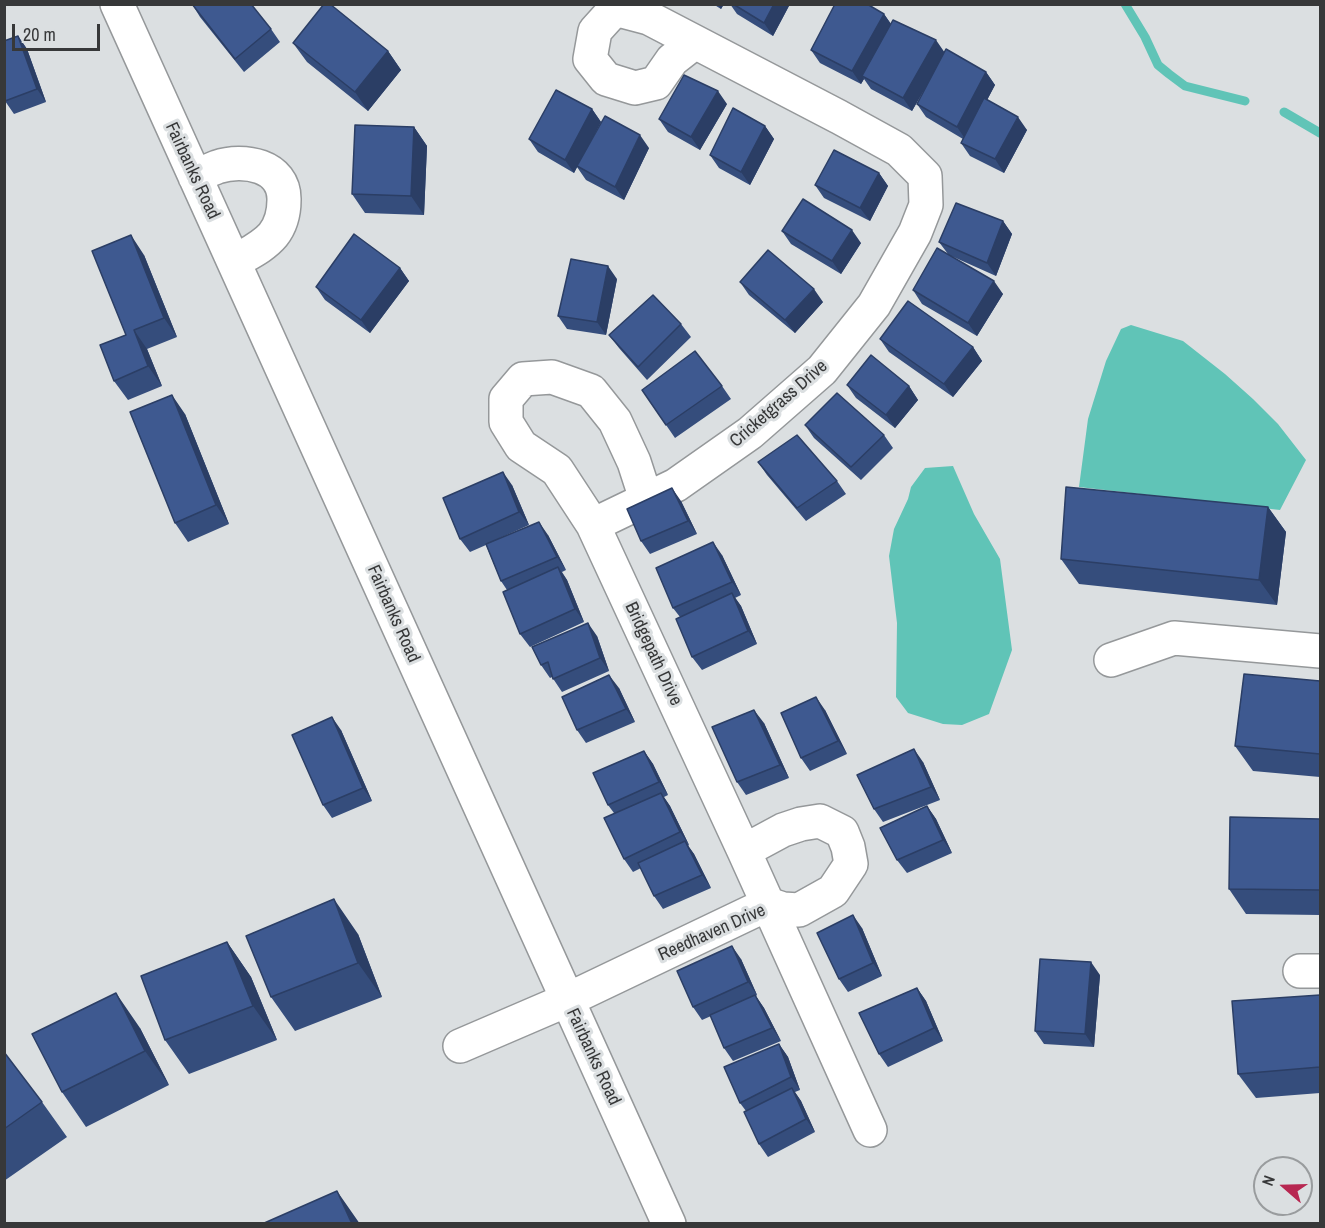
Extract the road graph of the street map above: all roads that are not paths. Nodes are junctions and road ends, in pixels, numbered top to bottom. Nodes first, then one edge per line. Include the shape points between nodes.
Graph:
1 (117, 4) edge
2 (695, 42) dead end
3 (195, 177) junction
4 (234, 262) junction
5 (646, 499) junction
6 (593, 525) junction
7 (1320, 651) edge
8 (1111, 660) dead end
9 (744, 850) junction
10 (768, 904) junction
11 (567, 1000) junction
12 (460, 1046) dead end
13 (870, 1130) dead end
14 (669, 1224) edge

1 - 3 street, Fairbanks Road
2 - 5 street, Cricketgrass Drive via 898,150 925,176 926,205 915,233 874,305 822,370 750,433 676,485
3 - 4 street, Fairbanks Road
3 - 4 street via 218,167 252,164 266,168 278,178 284,193 281,221 273,235
4 - 11 street, Fairbanks Road
5 - 6 street, Cricketgrass Drive
5 - 6 street, Bridgepath Drive via 615,421 591,391 552,376 523,379 506,399 506,422 521,446 557,470
6 - 9 street, Bridgepath Drive
7 - 8 street via 1174,638
9 - 10 street, Bridgepath Drive
9 - 10 street, Reedhaven Drive via 801,824 820,821 842,832 851,864 833,891 799,910
10 - 11 street, Reedhaven Drive
10 - 13 street, Bridgepath Drive
11 - 12 street, Reedhaven Drive
11 - 14 street, Fairbanks Road

